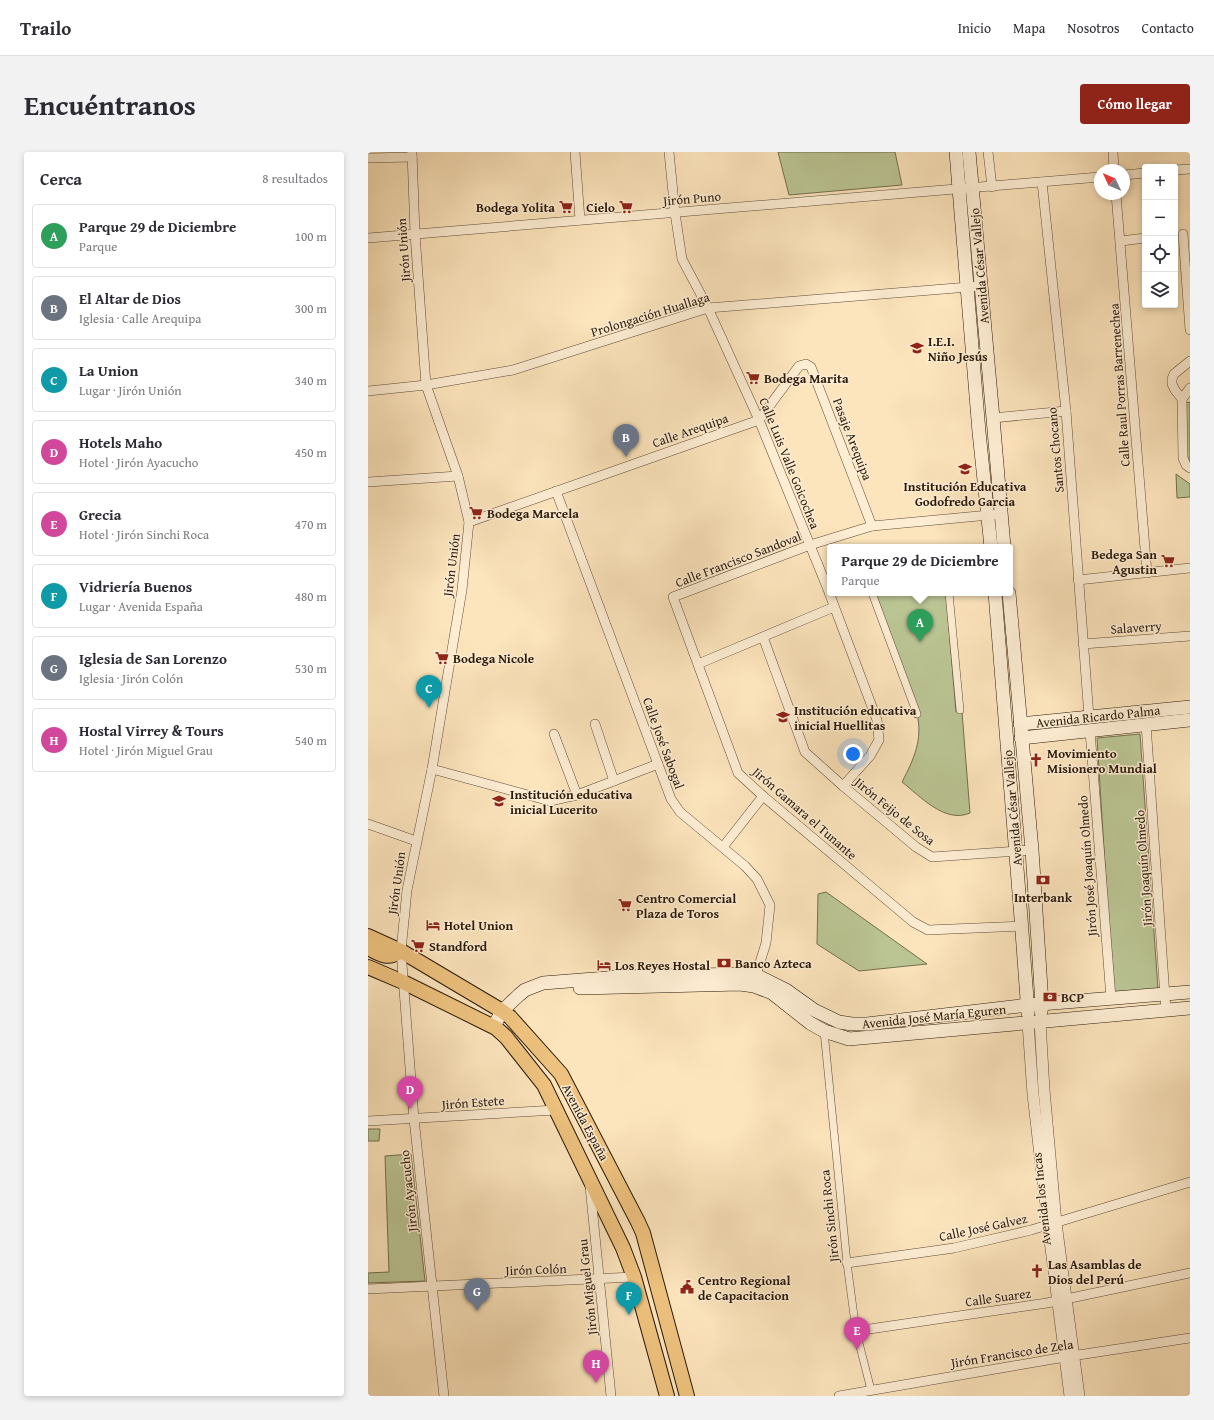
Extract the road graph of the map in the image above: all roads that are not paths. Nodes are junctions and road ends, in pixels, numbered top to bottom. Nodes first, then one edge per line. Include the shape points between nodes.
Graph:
1 (575, 152) edge
2 (669, 152) edge
3 (956, 152) edge
4 (969, 152) edge
5 (985, 152) edge
6 (989, 152) edge
7 (1113, 152) edge
8 (412, 154) edge
9 (368, 158) edge
10 (1114, 164) edge
11 (1190, 169) edge
12 (1178, 170) edge
13 (1142, 173) edge
14 (1130, 174) edge
15 (1094, 178) edge
16 (1042, 182) junction
17 (992, 187) junction
18 (966, 189) junction
19 (1117, 200) edge
20 (674, 213) junction
21 (580, 220) junction
22 (415, 234) junction
23 (1183, 234) edge
24 (368, 238) edge
25 (1142, 238) edge
26 (1121, 241) junction
27 (981, 286) junction
28 (967, 287) junction
29 (708, 308) junction
30 (1190, 330) edge
31 (1190, 361) edge
32 (426, 385) junction
33 (1190, 388) edge
34 (368, 391) edge
35 (1186, 399) edge
36 (1066, 411) junction
37 (994, 418) junction
38 (759, 420) junction
39 (1190, 468) edge
40 (458, 476) junction
41 (368, 482) edge
42 (556, 491) junction
43 (994, 514) junction
44 (469, 522) junction
45 (872, 526) junction
46 (810, 544) junction
47 (991, 544) edge
48 (1003, 544) edge
49 (1190, 568) edge
50 (1147, 573) junction
51 (1078, 580) junction
52 (827, 589) edge
53 (830, 596) edge
54 (873, 596) edge
55 (949, 596) edge
56 (995, 596) edge
57 (1009, 596) edge
58 (673, 597) joint
59 (834, 607) junction
60 (1190, 636) edge
61 (763, 637) junction
62 (1084, 644) junction
63 (698, 664) junction
64 (1190, 707) edge
65 (960, 710) dead end
66 (917, 714) dead end
67 (1089, 717) junction
68 (1190, 720) edge
69 (595, 724) dead end
70 (1020, 724) junction
71 (1146, 724) junction
72 (1005, 726) junction
73 (1090, 731) junction
74 (554, 734) dead end
75 (1022, 738) junction
76 (1007, 740) junction
77 (658, 764) junction
78 (432, 769) junction
79 (614, 781) junction
80 (843, 786) junction
81 (577, 795) junction
82 (763, 796) junction
83 (368, 824) edge
84 (416, 841) junction
85 (723, 847) junction
86 (1016, 850) junction
87 (1032, 850) junction
88 (1022, 926) junction
89 (368, 936) edge
90 (368, 948) edge
91 (401, 950) junction
92 (368, 968) edge
93 (756, 975) junction
94 (403, 982) junction
95 (1190, 992) edge
96 (1166, 994) junction
97 (1111, 998) junction
98 (1042, 1004) junction
99 (1028, 1005) junction
100 (1190, 1008) edge
101 (1166, 1010) junction
102 (506, 1014) junction
103 (1034, 1022) junction
104 (497, 1028) junction
105 (824, 1031) junction
106 (561, 1074) junction
107 (544, 1085) junction
108 (556, 1110) junction
109 (414, 1119) junction
110 (368, 1121) edge
111 (588, 1175) junction
112 (1190, 1182) edge
113 (1052, 1224) junction
114 (847, 1263) junction
115 (1190, 1273) edge
116 (634, 1277) junction
117 (599, 1279) junction
118 (433, 1286) junction
119 (368, 1289) edge
120 (1062, 1299) junction
121 (856, 1331) junction
122 (1190, 1338) edge
123 (1069, 1357) junction
124 (872, 1393) edge
125 (444, 1396) edge
126 (610, 1396) edge
127 (667, 1396) edge
128 (687, 1396) edge
129 (839, 1396) edge
130 (1070, 1396) edge
131 (1079, 1396) edge

1 - 21 street
2 - 20 street, Calle Luis Valle Goicochea
3 - 18 main road, Avenida César Vallejo
4 - 18 main road, Avenida César Vallejo
5 - 6 street
6 - 17 street
7 - 10 street
8 - 9 street
8 - 22 street, Jirón Unión
11 - 12 street
13 - 14 street
15 - 16 street, Jirón Puno
16 - 17 street, Jirón Puno
16 - 36 street, Santos Chocano
17 - 18 street, Jirón Puno
18 - 20 street, Jirón Puno
18 - 27 main road, Avenida César Vallejo
18 - 28 main road, Avenida César Vallejo
19 - 26 street, Calle Raul Porras Barrenechea
20 - 21 street, Jirón Puno
20 - 29 street, Calle Luis Valle Goicochea via 682,259
21 - 22 street, Jirón Puno
22 - 24 street, Jirón Puno
22 - 32 street, Jirón Unión
23 - 30 street
25 - 26 street
26 - 50 street, Calle Raul Porras Barrenechea
27 - 28 street, Prolongación Huallaga
27 - 37 main road, Avenida César Vallejo
28 - 29 street, Prolongación Huallaga
28 - 43 main road, Avenida César Vallejo via 979,432
29 - 32 street, Prolongación Huallaga via 513,370
29 - 38 street, Calle Luis Valle Goicochea
31 - 35 street via 1174,374 1172,379 1175,390
32 - 34 street, Prolongación Huallaga
32 - 40 street, Jirón Unión
33 - 35 street
35 - 39 street via 1183,458
36 - 37 street
36 - 51 street, Santos Chocano
37 - 43 main road, Avenida César Vallejo
38 - 42 street, Calle Arequipa
38 - 45 street, Pasaje Arequipa via 799,366 806,364 811,367
38 - 46 street, Calle Luis Valle Goicochea
40 - 41 street
40 - 44 street, Jirón Unión
42 - 44 street, Calle Arequipa
42 - 77 street, Calle José Sabogal
43 - 45 street, Calle Francisco Sandoval
43 - 47 main road, Avenida César Vallejo
43 - 48 main road, Avenida César Vallejo
44 - 78 street, Jirón Unión via 462,590
45 - 46 street, Calle Francisco Sandoval
46 - 52 street, Calle Luis Valle Goicochea
46 - 58 street, Calle Francisco Sandoval
49 - 50 street
50 - 51 street
51 - 62 street, Santos Chocano
53 - 59 street, Calle Luis Valle Goicochea
54 - 66 street
55 - 65 street
56 - 72 main road, Avenida César Vallejo
57 - 70 main road, Avenida César Vallejo
58 - 63 street, Jirón Gamara el Tunante
59 - 61 street
59 - 80 street, Calle Luis Valle Goicochea via 877,720 879,740 870,756
60 - 62 street, Salaverry
61 - 63 street
61 - 80 street, Jirón Feijo de Sosa via 805,752
62 - 67 street, Santos Chocano
63 - 82 street, Jirón Gamara el Tunante via 738,773
64 - 67 main road, Avenida Ricardo Palma
67 - 70 main road, Avenida Ricardo Palma
68 - 71 main road, Avenida Ricardo Palma
69 - 79 street
70 - 72 street, Avenida Ricardo Palma
70 - 75 main road, Avenida César Vallejo
71 - 73 main road, Avenida Ricardo Palma
71 - 96 street, Jirón Joaquín Olmedo
72 - 76 main road, Avenida César Vallejo
73 - 75 main road, Avenida Ricardo Palma
73 - 97 street, Jirón José Joaquín Olmedo
74 - 81 street
75 - 76 street, Avenida Ricardo Palma
75 - 87 main road, Avenida César Vallejo
76 - 86 main road, Avenida César Vallejo
77 - 79 street
77 - 85 street, Calle José Sabogal via 671,799 680,812
78 - 81 street via 550,801
78 - 84 street, Jirón Unión
79 - 81 street
80 - 86 street, Jirón Feijo de Sosa via 916,847 932,857
82 - 85 street
82 - 88 street, Jirón Gamara el Tunante via 913,922 928,930
83 - 84 street
84 - 91 street, Jirón Unión via 407,890
85 - 93 street, Calle José Sabogal via 757,879 770,905 766,943
86 - 87 street, Jirón Feijo de Sosa
86 - 88 main road, Avenida César Vallejo
87 - 98 main road, Avenida César Vallejo
88 - 99 main road, Avenida César Vallejo
89 - 91 main road, Avenida España
90 - 91 main road via 385,956 393,956
91 - 94 street, Jirón Unión
91 - 102 main road, Avenida España
92 - 94 main road, Avenida España
93 - 99 main road, Avenida José María Eguren via 786,990 814,1010 838,1022 852,1024
93 - 102 main road, Avenida José María Eguren via 552,981 525,990
94 - 104 main road, Avenida España
94 - 109 street, Jirón Ayacucho
95 - 96 main road, Avenida José María Eguren
96 - 97 main road, Avenida José María Eguren
96 - 101 street, Jirón Joaquín Olmedo
97 - 98 main road, Avenida José María Eguren
98 - 99 main road, Avenida José María Eguren
98 - 103 main road, Avenida César Vallejo
99 - 103 main road, Avenida César Vallejo
100 - 101 main road, Avenida José María Eguren
101 - 103 main road, Avenida José María Eguren
102 - 104 main road, Avenida José María Eguren
102 - 105 main road, Avenida José María Eguren via 532,995 553,989 740,984 772,993
102 - 106 main road, Avenida España
103 - 105 main road, Avenida José María Eguren via 849,1039
103 - 113 street, Avenida los Incas via 1033,1094
104 - 107 main road, Avenida España
105 - 114 street, Jirón Sinchi Roca
106 - 107 main road via 553,1072 546,1078
106 - 128 main road, Avenida España via 638,1222
107 - 108 main road, Avenida España
108 - 109 street, Jirón Estete
108 - 111 main road, Avenida España
109 - 110 street, Jirón Estete
109 - 118 street, Jirón Ayacucho
111 - 116 main road, Avenida España
111 - 117 street, Jirón Miguel Grau
112 - 113 street, Calle José Galvez
113 - 114 street, Calle José Galvez via 954,1248
113 - 120 street, Avenida los Incas
114 - 121 street, Jirón Sinchi Roca
115 - 120 street, Calle Suarez
116 - 117 street, Jirón Colón
116 - 127 main road, Avenida España
117 - 118 street, Jirón Colón
117 - 126 street, Jirón Miguel Grau
118 - 119 street, Jirón Colón
118 - 125 street, Jirón Ayacucho
120 - 121 street, Calle Suarez
120 - 123 street, Avenida los Incas
121 - 124 street, Jirón Sinchi Roca
122 - 123 street, Jirón Francisco de Zela
123 - 124 street, Jirón Francisco de Zela
123 - 130 street, Avenida los Incas
123 - 131 street, Avenida los Incas
124 - 129 street, Jirón Francisco de Zela

